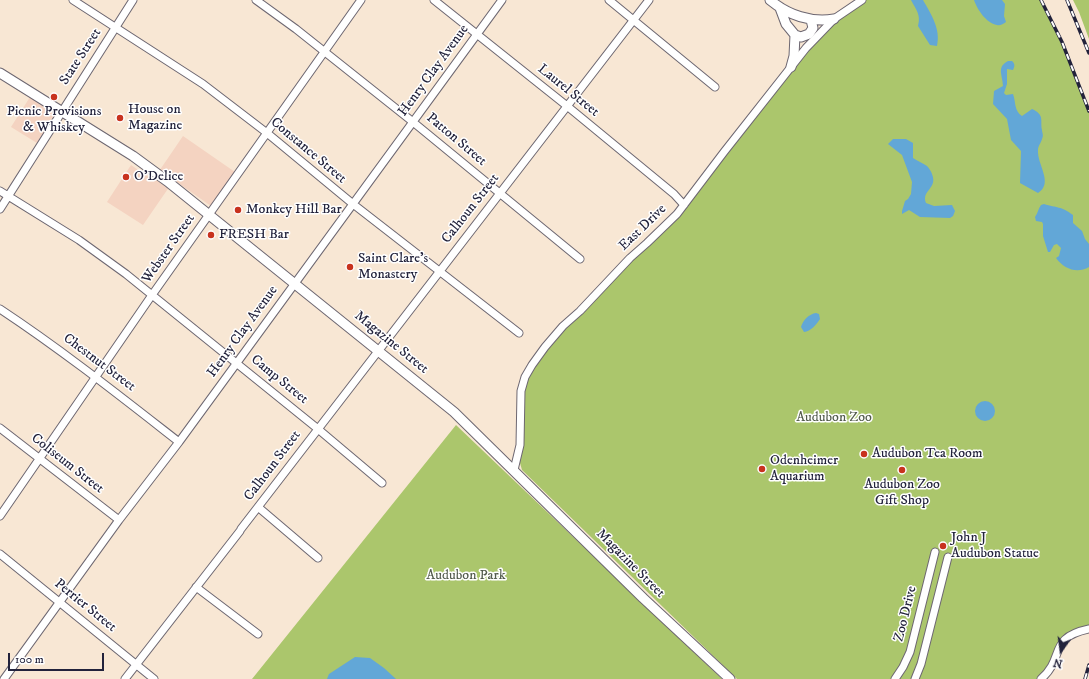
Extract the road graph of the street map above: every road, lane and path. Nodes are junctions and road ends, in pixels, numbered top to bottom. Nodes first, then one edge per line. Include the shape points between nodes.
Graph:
1 (73, 0) edge
2 (133, 0) edge
3 (256, 0) edge
4 (361, 0) edge
5 (434, 0) edge
6 (502, 0) edge
7 (609, 0) edge
8 (649, 0) edge
9 (770, 0) edge
10 (862, 0) edge
11 (780, 8) junction
12 (834, 19) junction
13 (633, 20) junction
14 (811, 20) junction
15 (115, 28) junction
16 (477, 34) junction
17 (795, 35) junction
18 (325, 52) junction
19 (791, 67) junction
20 (0, 73) edge
21 (716, 87) dead end
22 (567, 106) junction
23 (62, 111) junction
24 (413, 122) junction
25 (267, 133) junction
26 (0, 191) edge
27 (500, 193) junction
28 (8, 196) junction
29 (353, 204) junction
30 (684, 205) junction
31 (0, 210) edge
32 (210, 214) junction
33 (580, 259) dead end
34 (439, 271) junction
35 (294, 283) junction
36 (152, 295) junction
37 (0, 309) edge
38 (519, 333) dead end
39 (378, 351) junction
40 (236, 362) junction
41 (97, 377) junction
42 (0, 428) edge
43 (318, 429) junction
44 (179, 442) junction
45 (40, 459) junction
46 (514, 470) junction
47 (382, 483) dead end
48 (258, 507) junction
49 (0, 516) edge
50 (119, 520) junction
51 (935, 552) dead end
52 (0, 554) edge
53 (948, 557) dead end
54 (318, 558) dead end
55 (196, 587) junction
56 (60, 602) junction
57 (1089, 629) edge
58 (258, 634) dead end
59 (136, 665) junction
60 (4, 679) edge
61 (126, 679) edge
62 (154, 679) edge
63 (730, 679) edge
64 (895, 679) edge
65 (915, 679) edge
66 (1041, 679) edge

1 - 15 street, Constance Street
2 - 15 street, State Street
3 - 18 street, Patton Street
4 - 18 street, Webster Street
5 - 16 street, Laurel Street
6 - 16 street, Henry Clay Avenue
7 - 13 street
8 - 13 street, Calhoun Street
9 - 11 street
10 - 12 street, East Drive
11 - 14 street
11 - 17 street via 786,24
12 - 14 street
12 - 19 street, East Drive
13 - 21 street
13 - 22 street, Calhoun Street
14 - 17 street via 813,28 809,34 801,37
15 - 23 street, State Street
15 - 25 street, Constance Street via 203,84
16 - 22 street, Laurel Street
16 - 24 street, Henry Clay Avenue
17 - 19 street
18 - 24 street, Patton Street
18 - 25 street, Webster Street
19 - 30 street, East Drive
20 - 23 street, Magazine Street
22 - 27 street, Calhoun Street
22 - 30 street, Laurel Street
23 - 28 street, State Street
23 - 32 street, Magazine Street via 133,156
24 - 27 street, Patton Street
24 - 29 street, Henry Clay Avenue
25 - 29 street, Constance Street
25 - 32 street, Webster Street
26 - 28 street, Camp Street
27 - 33 street, Patton Street
27 - 34 street, Calhoun Street
28 - 31 street, State Street
28 - 36 street, Camp Street via 79,240
29 - 34 street, Constance Street
29 - 35 street, Henry Clay Avenue
30 - 46 street, East Drive via 563,326 532,365 521,391 520,444
32 - 35 street, Magazine Street
32 - 36 street, Webster Street
34 - 38 street, Constance Street
34 - 39 street, Calhoun Street
35 - 39 street, Magazine Street
35 - 40 street, Henry Clay Avenue
36 - 40 street, Camp Street
36 - 41 street, Webster Street
37 - 41 street, Chestnut Street
39 - 43 street, Calhoun Street
39 - 46 street, Magazine Street via 454,412
40 - 43 street, Camp Street
40 - 44 street, Henry Clay Avenue
41 - 44 street, Chestnut Street
41 - 45 street, Webster Street
42 - 45 street, Coliseum Street
43 - 47 street, Camp Street
43 - 48 street, Calhoun Street
44 - 50 street, Henry Clay Avenue
45 - 49 street, Webster Street
45 - 50 street, Coliseum Street
46 - 63 street, Magazine Street via 643,598
48 - 54 street
48 - 55 street, Calhoun Street
50 - 56 street, Henry Clay Avenue
51 - 64 street, Zoo Drive via 910,652
52 - 56 street, Perrier Street
53 - 65 street, Zoo Drive
55 - 58 street
55 - 59 street, Calhoun Street
56 - 59 street, Perrier Street
56 - 60 street, Henry Clay Avenue
57 - 66 street via 1075,632 1063,640 1049,672
59 - 61 street, Calhoun Street
59 - 62 street, Perrier Street

